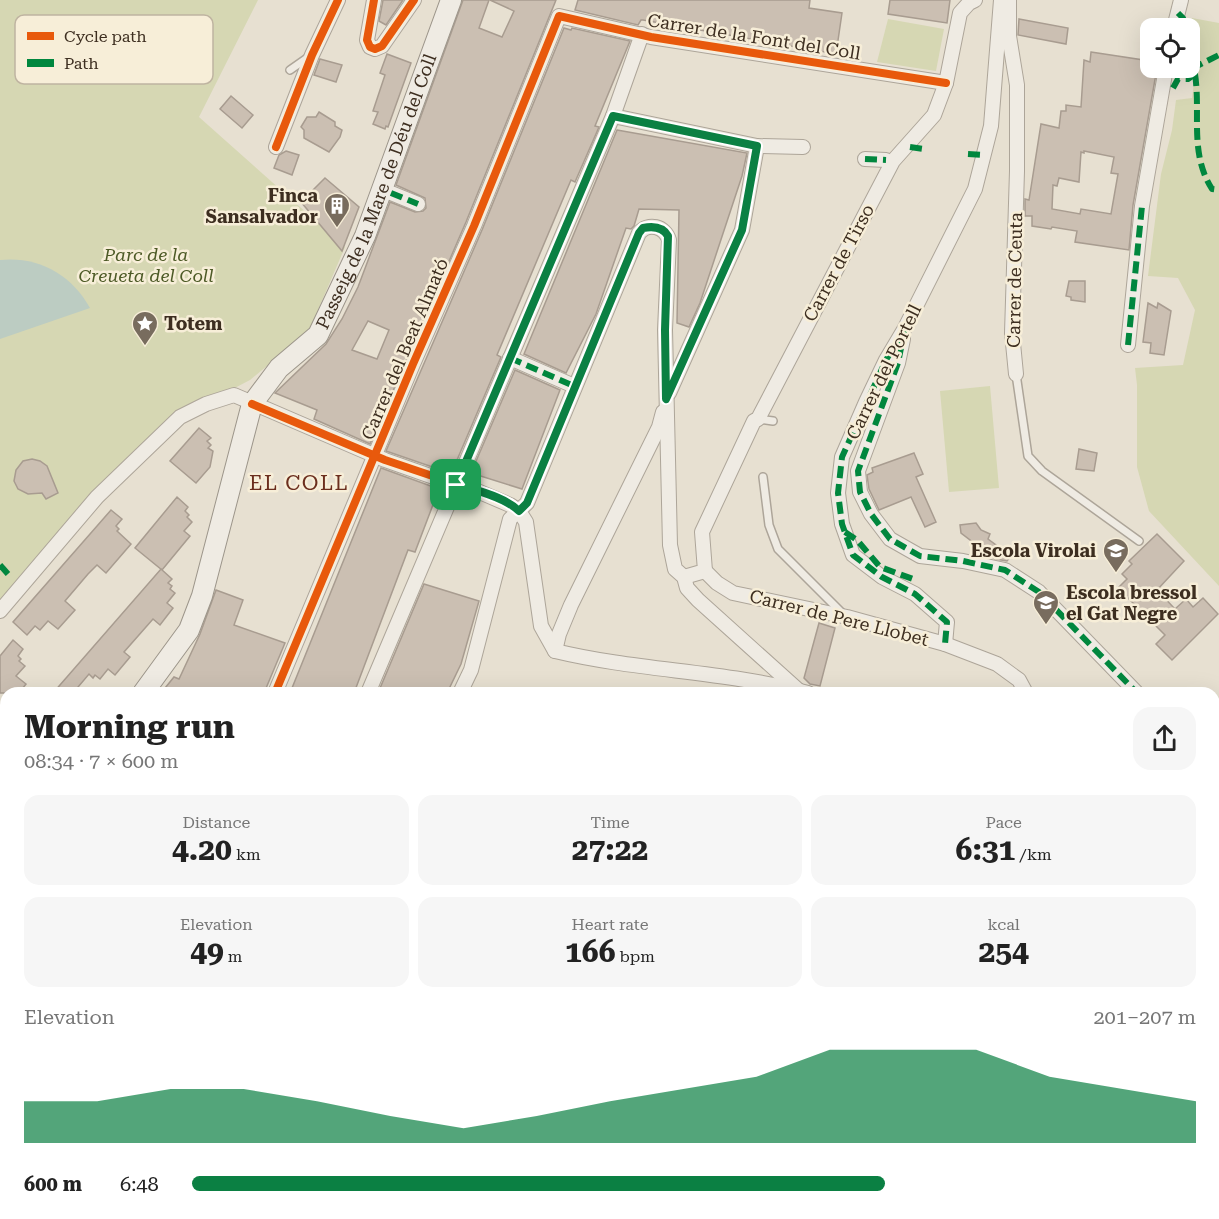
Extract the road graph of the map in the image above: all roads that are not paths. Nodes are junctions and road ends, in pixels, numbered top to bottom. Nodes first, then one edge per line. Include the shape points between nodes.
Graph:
1 (338, 0) edge
2 (374, 0) edge
3 (414, 0) edge
4 (451, 0) edge
5 (975, 0) edge
6 (1000, 0) edge
7 (1009, 0) edge
8 (1181, 0) edge
9 (559, 16) joint
10 (1176, 18) edge
11 (642, 34) junction
12 (312, 55) junction
13 (290, 70) dead end
14 (1164, 78) edge
15 (946, 83) junction
16 (613, 116) junction
17 (757, 146) junction
18 (276, 147) dead end
19 (803, 147) dead end
20 (866, 159) dead end
21 (886, 160) dead end
22 (391, 193) dead end
23 (418, 204) dead end
24 (905, 328) junction
25 (1128, 345) dead end
26 (510, 358) junction
27 (1017, 374) joint
28 (574, 386) junction
29 (666, 399) junction
30 (252, 404) junction
31 (758, 419) junction
32 (773, 421) dead end
33 (376, 455) junction
34 (763, 477) dead end
35 (456, 485) junction
36 (519, 511) junction
37 (1139, 541) dead end
38 (705, 571) junction
39 (684, 577) junction
40 (0, 611) edge
41 (848, 617) junction
42 (945, 644) junction
43 (555, 651) junction
44 (147, 687) edge
45 (278, 687) edge
46 (371, 687) edge
47 (463, 687) edge
48 (778, 687) edge
49 (799, 687) edge
50 (1023, 687) edge
51 (1131, 687) edge

1 - 12 street
2 - 3 street via 367,40 375,49 382,46
4 - 30 street, Passeig de la Mare de Déu del Coll via 365,236 342,287 318,335 279,368
5 - 15 street, Carrer de Tirso via 960,13
6 - 24 street, Carrer del Portell via 990,126 975,189
7 - 27 street, Carrer de Ceuta via 1009,36 1017,85 1012,333
8 - 10 street
9 - 11 street, Carrer de la Font del Coll
9 - 33 street, Carrer del Beat Almató
11 - 15 street, Carrer de la Font del Coll
11 - 16 street
12 - 13 lane
12 - 18 street
14 - 25 street via 1143,206
15 - 31 street, Carrer de Tirso via 934,115 893,161
16 - 17 street
16 - 26 street
17 - 19 street
17 - 29 street via 742,230
20 - 21 street
22 - 23 street
24 - 42 street, Carrer del Portell via 849,430 838,493 842,524 853,555 882,577 915,594 948,622
24 - 51 street via 898,363 858,471 860,492 871,514 890,538 920,556 1005,570 1039,592
26 - 28 street
26 - 35 street
27 - 37 lane, Carrer de Ceuta via 1028,456 1042,471
28 - 29 street via 639,233 643,228 656,227 668,236
28 - 36 street via 527,503
29 - 39 street via 670,545 675,569
29 - 43 street via 659,427 571,605
30 - 33 street
30 - 40 street via 234,395 180,417 97,496
30 - 44 street, Passeig de la Mare de Déu del Coll via 202,596 189,630
31 - 32 lane
31 - 38 street, Carrer de Tirso via 702,532
33 - 35 street
33 - 45 street, Carrer del Beat Almató
34 - 41 lane via 769,525 778,549
35 - 36 street via 510,504
35 - 46 street
36 - 43 street via 526,522 541,626
36 - 47 street via 510,519 471,670
38 - 39 street
38 - 41 street, Carrer de Pere Llobet via 733,593
39 - 49 street via 687,588 698,600
41 - 42 street, Carrer de Pere Llobet
42 - 50 street via 996,664
43 - 48 street

